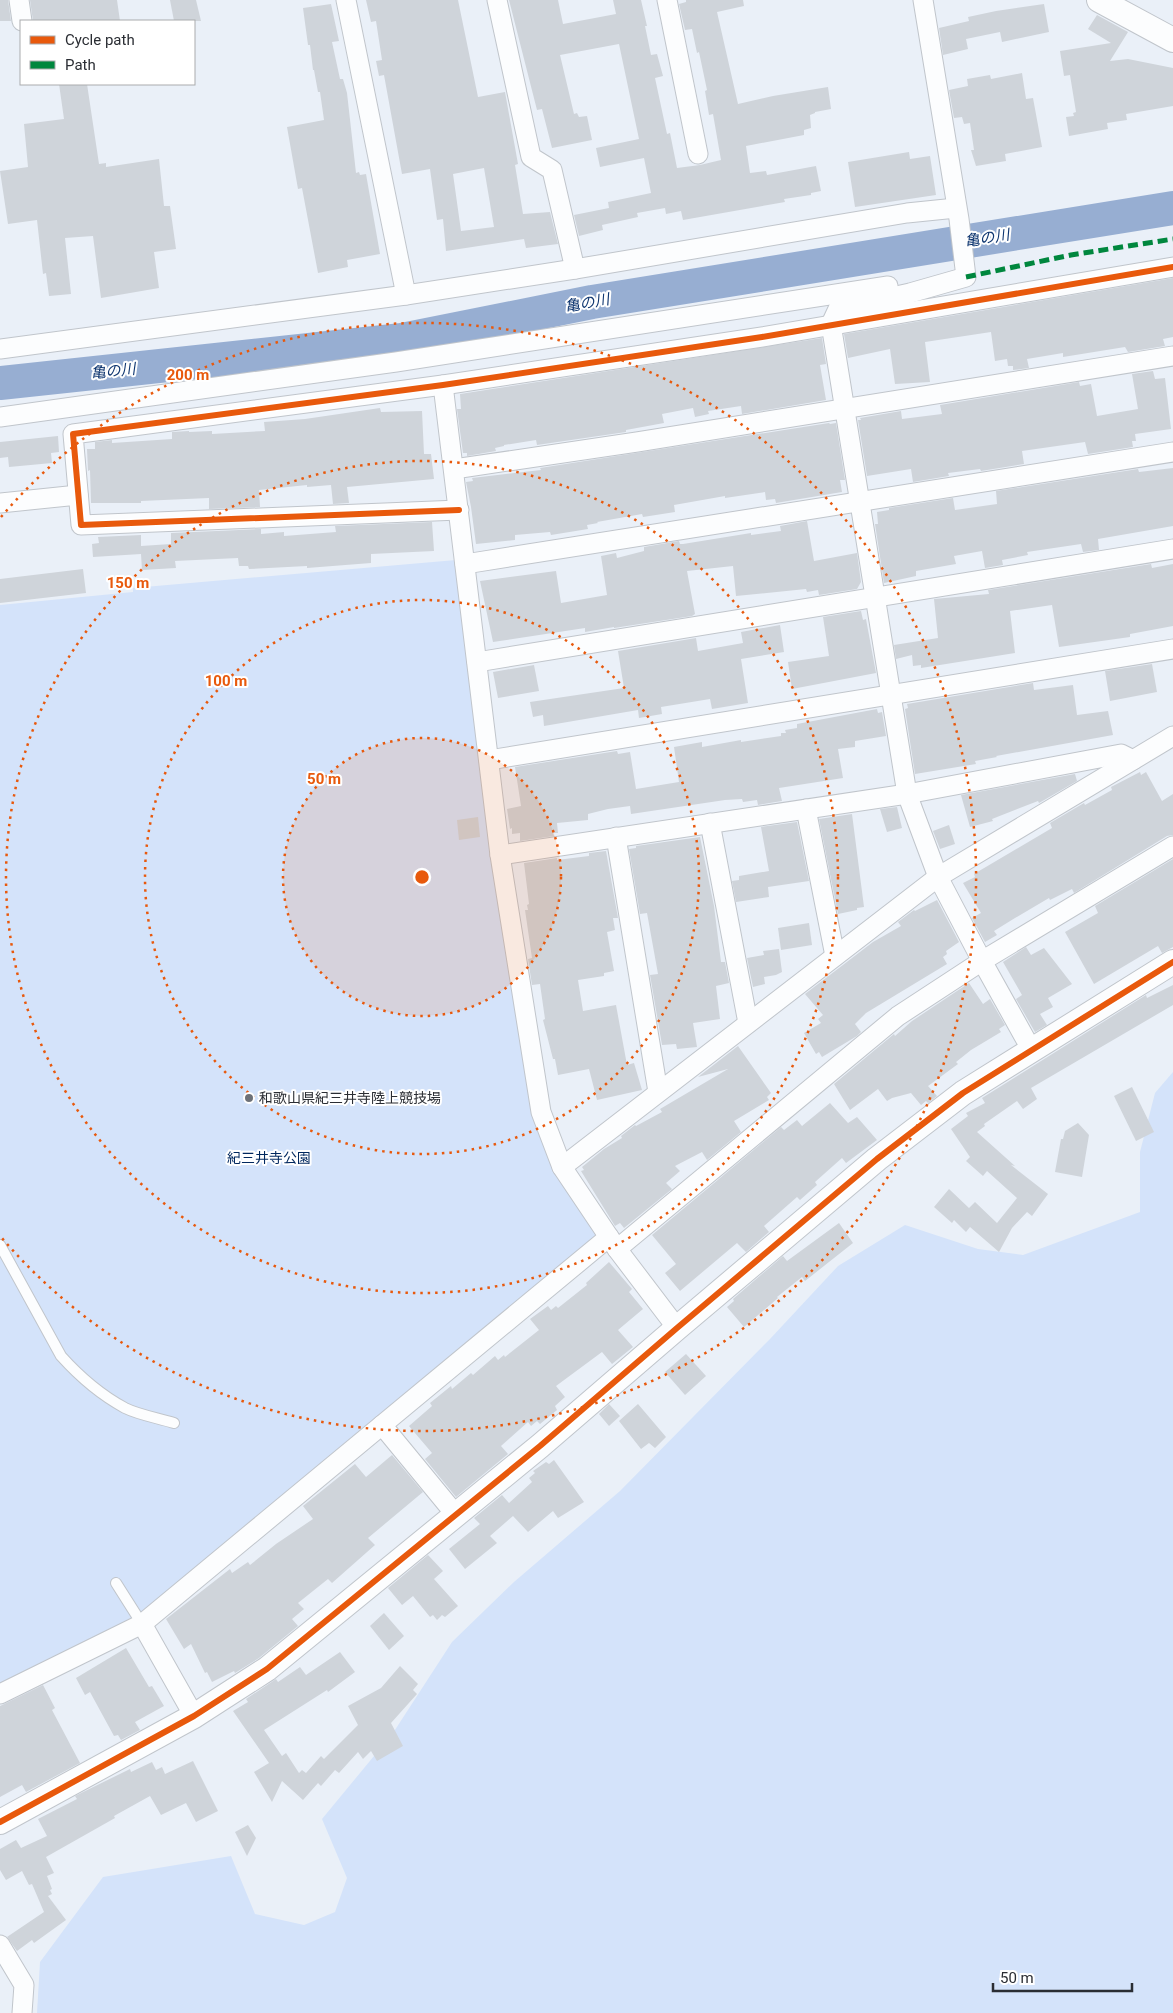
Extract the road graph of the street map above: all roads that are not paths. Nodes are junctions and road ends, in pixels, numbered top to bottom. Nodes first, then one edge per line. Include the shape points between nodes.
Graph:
1 (19, 0) edge
2 (346, 0) edge
3 (498, 0) edge
4 (667, 0) edge
5 (923, 0) edge
6 (1098, 0) edge
7 (22, 20) edge
8 (1173, 40) edge
9 (698, 154) dead end
10 (958, 214) junction
11 (1173, 267) edge
12 (575, 269) junction
13 (910, 293) junction
14 (406, 295) junction
15 (831, 324) junction
16 (0, 349) edge
17 (1173, 356) edge
18 (443, 385) junction
19 (844, 408) junction
20 (0, 417) edge
21 (1173, 452) edge
22 (454, 468) junction
23 (78, 495) junction
24 (859, 502) junction
25 (0, 503) edge
26 (459, 510) junction
27 (1173, 549) edge
28 (465, 564) junction
29 (874, 598) junction
30 (1173, 649) edge
31 (477, 662) junction
32 (890, 695) junction
33 (1173, 736) edge
34 (489, 760) junction
35 (1133, 760) junction
36 (907, 794) junction
37 (806, 809) junction
38 (710, 823) junction
39 (616, 837) junction
40 (1173, 846) edge
41 (500, 855) junction
42 (938, 877) junction
43 (835, 956) junction
44 (982, 961) junction
45 (1173, 962) edge
46 (748, 1023) junction
47 (1031, 1049) junction
48 (658, 1092) junction
49 (562, 1167) junction
50 (613, 1243) junction
51 (0, 1245) edge
52 (677, 1328) junction
53 (174, 1423) dead end
54 (382, 1424) junction
55 (456, 1515) junction
56 (116, 1583) dead end
57 (142, 1624) junction
58 (0, 1694) edge
59 (194, 1716) junction
60 (0, 1822) edge
61 (0, 1945) edge
62 (22, 2013) edge

1 - 7 street
2 - 14 street
3 - 12 street via 531,157 552,170
4 - 9 street
5 - 10 street
6 - 8 street
10 - 12 street via 907,213
10 - 13 street via 966,276
11 - 15 street
12 - 14 street
13 - 15 street via 838,309
13 - 20 street via 895,285 396,362
14 - 16 street
15 - 18 street
15 - 19 street
17 - 19 street
18 - 22 street
18 - 23 street via 72,434
19 - 22 street
19 - 24 street
21 - 24 street
22 - 26 street
23 - 25 street
23 - 26 street via 81,525
24 - 28 street
24 - 29 street
26 - 28 street
27 - 29 street
28 - 31 street
29 - 31 street
29 - 32 street
30 - 32 street
31 - 34 street
32 - 34 street
32 - 36 street
33 - 35 street
34 - 41 street
35 - 36 street via 1121,754
35 - 42 street
36 - 37 street
36 - 42 street
37 - 38 street
37 - 43 street
38 - 39 street
38 - 46 street
39 - 41 street
39 - 48 street
40 - 44 street
41 - 49 street via 541,1112
42 - 43 street
42 - 44 street
43 - 46 street
44 - 47 street
44 - 50 street via 898,1016
45 - 47 street
46 - 48 street
47 - 52 street via 963,1093 877,1159
48 - 49 street
49 - 50 street
50 - 52 street
50 - 54 street
51 - 53 lane via 61,1356 74,1371 126,1408
52 - 55 street
54 - 55 street
54 - 57 street
55 - 59 street via 267,1669
56 - 57 lane
57 - 58 street
57 - 59 street
59 - 60 street
61 - 62 street via 24,1985

